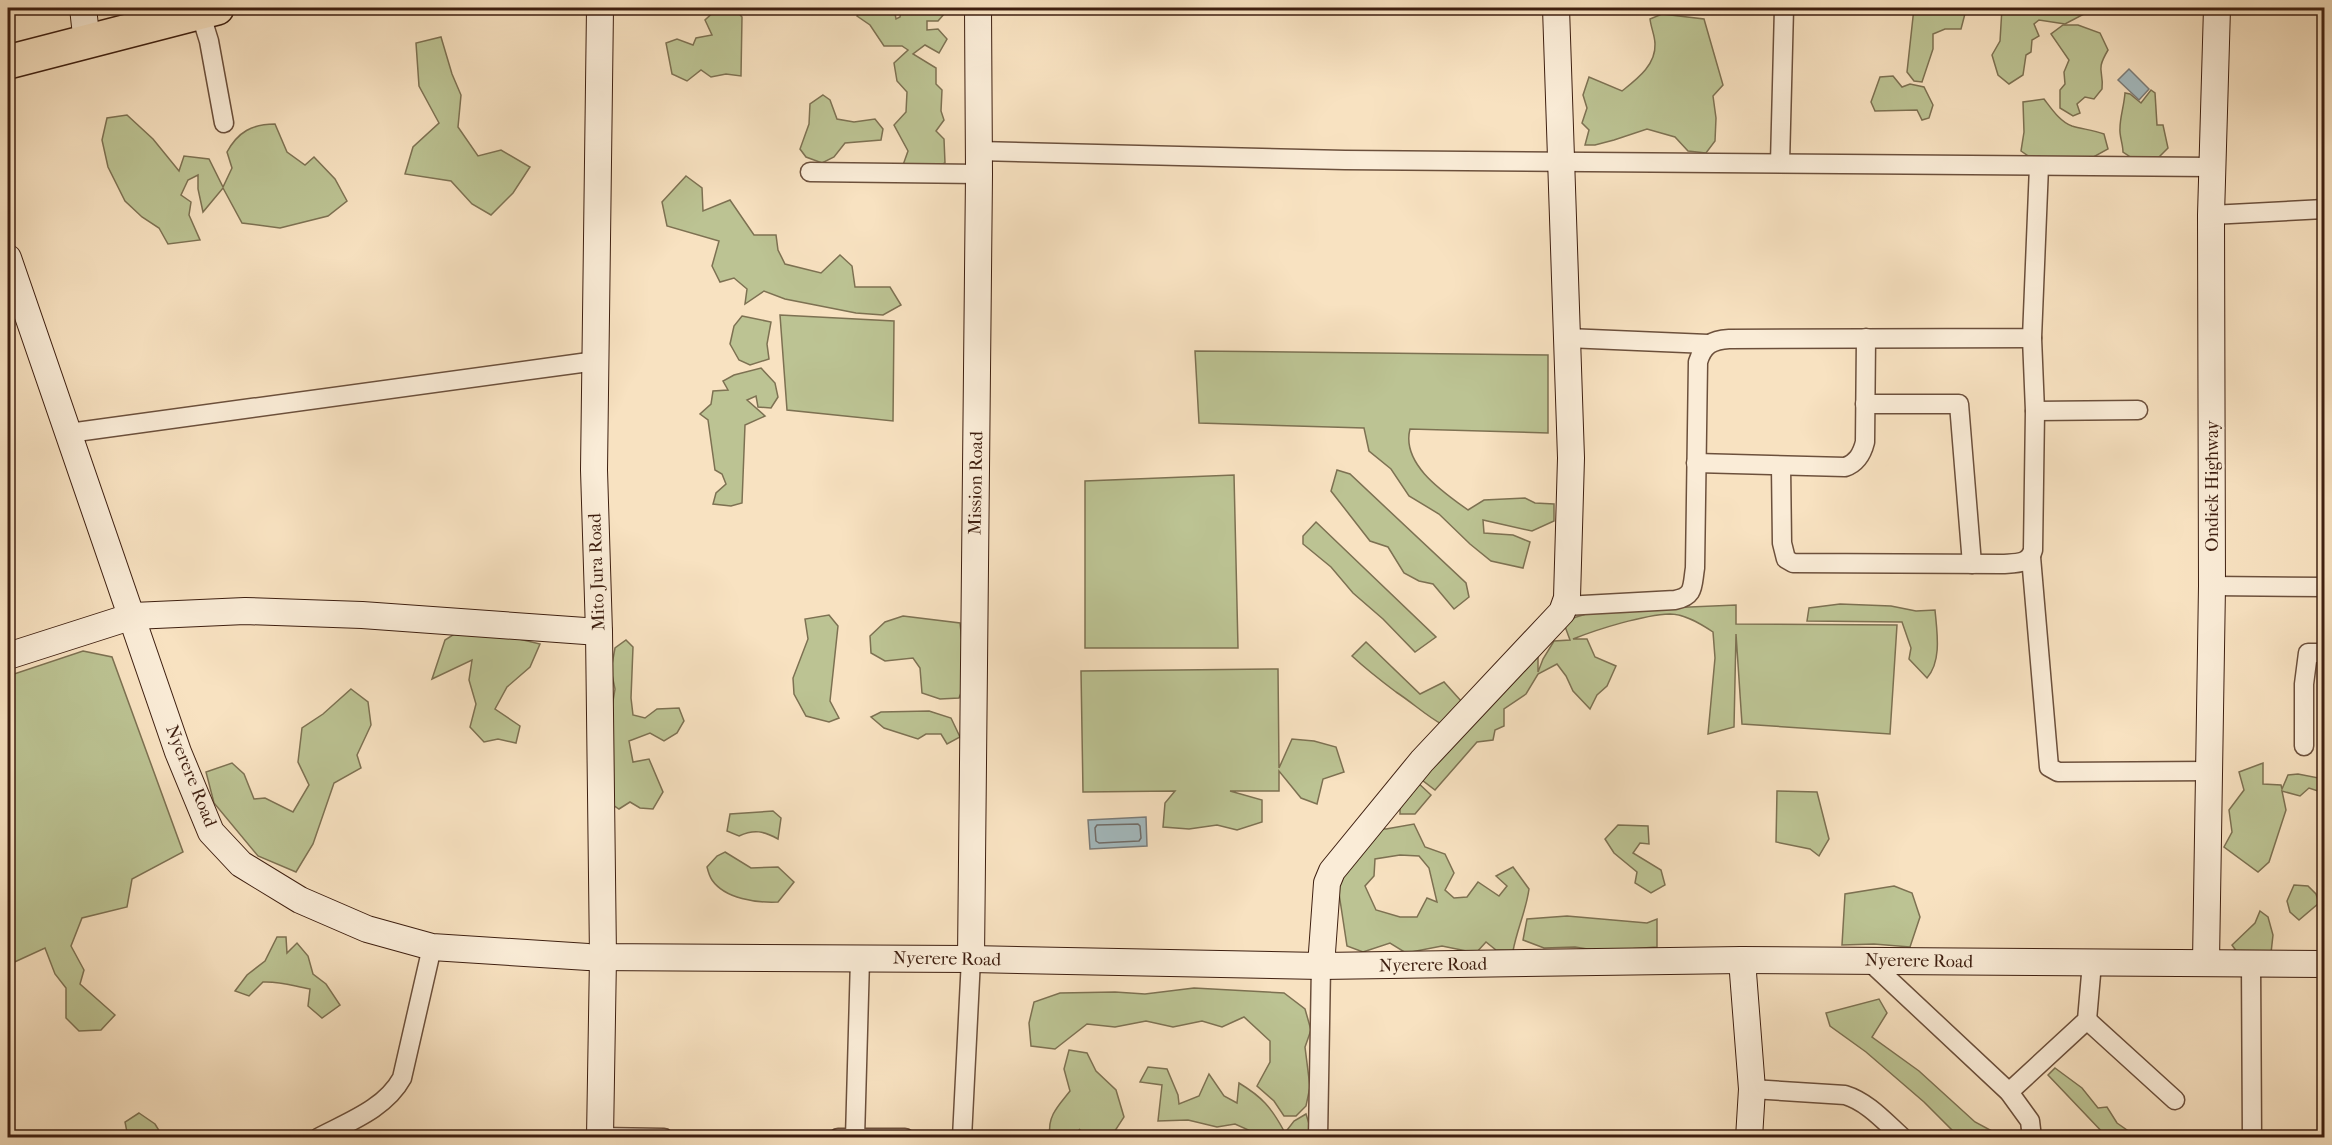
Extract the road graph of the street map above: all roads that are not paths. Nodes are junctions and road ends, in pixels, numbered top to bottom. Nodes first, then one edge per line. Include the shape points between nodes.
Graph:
1 (145, 8) edge
2 (600, 8) edge
3 (978, 8) edge
4 (1556, 8) edge
5 (1784, 8) edge
6 (2218, 8) edge
7 (209, 10) edge
8 (84, 17) edge
9 (8, 53) edge
10 (8, 62) edge
11 (224, 123) dead end
12 (979, 162) junction
13 (1562, 163) junction
14 (1780, 163) junction
15 (2039, 166) junction
16 (2212, 167) junction
17 (810, 172) dead end
18 (2325, 209) edge
19 (2211, 215) junction
20 (8, 258) edge
21 (1567, 338) junction
22 (1866, 338) junction
23 (2032, 338) junction
24 (1707, 344) junction
25 (596, 361) junction
26 (1865, 404) junction
27 (2035, 411) junction
28 (2138, 411) dead end
29 (69, 433) junction
30 (1696, 463) junction
31 (1781, 466) junction
32 (2031, 557) junction
33 (1972, 564) junction
34 (2212, 586) junction
35 (2325, 586) edge
36 (1565, 606) junction
37 (133, 616) junction
38 (599, 632) junction
39 (2325, 653) edge
40 (8, 656) edge
41 (2304, 746) dead end
42 (2210, 771) junction
43 (432, 947) junction
44 (603, 957) junction
45 (860, 959) junction
46 (971, 959) junction
47 (1742, 960) junction
48 (1868, 960) junction
49 (2206, 962) junction
50 (2092, 963) junction
51 (2251, 963) junction
52 (2325, 963) edge
53 (1321, 966) junction
54 (2087, 1020) junction
55 (1752, 1089) junction
56 (2009, 1092) junction
57 (2175, 1100) dead end
58 (318, 1137) edge
59 (600, 1137) edge
60 (664, 1137) edge
61 (838, 1137) edge
62 (855, 1137) edge
63 (906, 1137) edge
64 (963, 1137) edge
65 (1318, 1137) edge
66 (1749, 1137) edge
67 (1902, 1137) edge
68 (2032, 1137) edge
69 (2252, 1137) edge

1 - 8 highway
2 - 25 main road, Mito Jura Road
3 - 12 main road, Mission Road
4 - 13 main road
5 - 14 street
6 - 16 main road, Ondiek Highway
7 - 10 highway
7 - 11 street via 209,41
8 - 9 highway
12 - 13 street
12 - 17 street
12 - 46 main road, Mission Road
13 - 14 street
13 - 21 main road
14 - 15 street
15 - 16 street
15 - 23 street
16 - 19 main road, Ondiek Highway
18 - 19 street
19 - 34 main road, Ondiek Highway
20 - 29 main road, Nyerere Road
21 - 24 street
21 - 36 main road via 1571,458
22 - 23 street
22 - 24 street via 1729,339
22 - 26 street
23 - 27 street
24 - 30 street via 1698,363
25 - 29 street
25 - 38 main road, Mito Jura Road via 594,470
26 - 31 street via 1865,442 1853,465
26 - 33 street via 1959,404
27 - 28 street
27 - 32 street
29 - 37 main road, Nyerere Road
30 - 31 street
30 - 36 street via 1695,568 1691,593 1675,600
31 - 33 street via 1782,543 1786,560
32 - 33 street via 2023,562
32 - 42 street via 2049,767 2058,772
34 - 35 street
34 - 42 main road, Ondiek Highway
36 - 53 main road via 1422,761 1332,871 1327,883
37 - 38 main road via 280,612
37 - 40 main road
37 - 43 main road, Nyerere Road via 178,752 211,832 241,864 300,900 367,929
38 - 44 main road, Mito Jura Road
39 - 41 street via 2308,653
42 - 49 main road, Ondiek Highway
43 - 44 main road, Nyerere Road
43 - 58 street via 402,1078 395,1090 382,1103
44 - 45 main road, Nyerere Road
44 - 59 main road, Mito Jura Road
45 - 46 main road, Nyerere Road
45 - 62 street
46 - 53 main road, Nyerere Road
46 - 64 street
47 - 48 main road, Nyerere Road
47 - 53 main road, Nyerere Road
47 - 55 main road
48 - 50 main road, Nyerere Road
48 - 56 street
49 - 50 main road, Nyerere Road
49 - 51 main road, Nyerere Road
50 - 54 street
51 - 52 main road, Nyerere Road
51 - 69 street
53 - 65 street
54 - 56 street
54 - 57 street
55 - 66 main road
55 - 67 street via 1845,1095 1868,1107
56 - 68 street via 2030,1121
59 - 60 street
61 - 62 street
62 - 63 street

